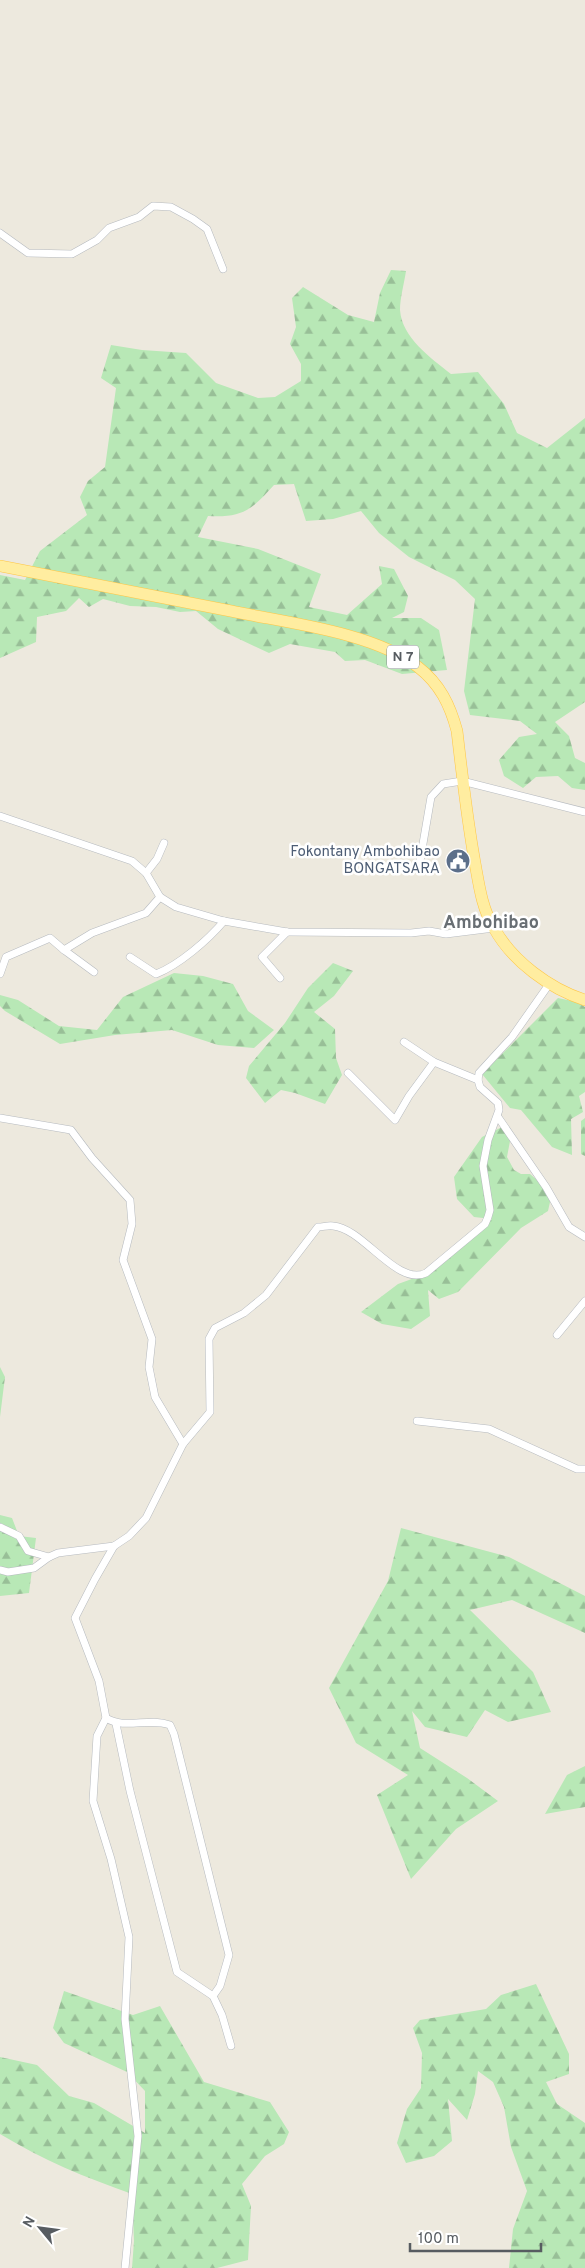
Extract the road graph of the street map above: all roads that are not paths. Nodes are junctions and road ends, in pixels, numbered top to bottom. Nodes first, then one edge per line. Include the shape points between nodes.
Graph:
1 (0, 233) edge
2 (223, 269) dead end
3 (0, 566) edge
4 (462, 781) junction
5 (585, 812) edge
6 (0, 816) edge
7 (164, 843) dead end
8 (420, 861) dead end
9 (146, 873) junction
10 (160, 897) junction
11 (224, 921) junction
12 (494, 928) junction
13 (287, 932) junction
14 (64, 950) junction
15 (130, 957) dead end
16 (94, 972) dead end
17 (0, 974) edge
18 (280, 978) dead end
19 (550, 983) junction
20 (585, 1000) edge
21 (404, 1042) dead end
22 (434, 1062) junction
23 (348, 1073) dead end
24 (478, 1080) junction
25 (498, 1117) junction
26 (0, 1118) edge
27 (585, 1237) edge
28 (585, 1300) edge
29 (558, 1335) dead end
30 (417, 1421) dead end
31 (183, 1444) junction
32 (585, 1469) edge
33 (0, 1527) edge
34 (114, 1546) junction
35 (48, 1557) junction
36 (0, 1570) edge
37 (106, 1718) junction
38 (116, 1724) junction
39 (213, 1996) junction
40 (231, 2046) dead end
41 (125, 2268) edge

1 - 2 street via 28,252 72,254 97,240 108,228 139,217 153,206 171,207 208,229
3 - 4 main road, N 7 via 308,626 383,648 418,667 442,692 457,731
4 - 5 street
4 - 8 street via 443,784 431,798
4 - 12 main road, N 7 via 477,876
6 - 9 street via 132,861
7 - 9 street
9 - 10 street
10 - 11 street via 176,907
10 - 14 street via 146,913 92,933
11 - 13 street
11 - 15 street via 170,968 156,974
12 - 13 street via 446,934 428,931
12 - 19 main road, N 7 via 522,962
13 - 18 street via 262,957
14 - 16 street
14 - 17 street via 50,938 6,957
19 - 20 main road, N 7
19 - 24 street via 512,1037 479,1073
21 - 22 street
22 - 23 street via 395,1120
22 - 24 street
24 - 25 street via 480,1087 498,1103
25 - 27 street via 569,1227
25 - 31 street via 488,1140 483,1166 490,1210 485,1224 418,1277 406,1274 347,1231 334,1226 318,1228 266,1295 244,1313 214,1328 209,1339 210,1412
26 - 31 street via 71,1130 130,1200 132,1224 123,1260 152,1339 149,1367 156,1397
28 - 29 street
30 - 32 street via 489,1429 576,1469
31 - 34 street via 146,1518
33 - 35 street via 19,1536 28,1551
34 - 35 street via 86,1548
34 - 37 street via 75,1618 99,1681
35 - 36 street via 34,1568
37 - 38 street
37 - 41 street via 98,1736 93,1801 111,1859 129,1937 125,2019 138,2136
38 - 39 street via 177,1972
38 - 39 street via 161,1722 170,1725 174,1734 229,1955 220,1986
39 - 40 street

